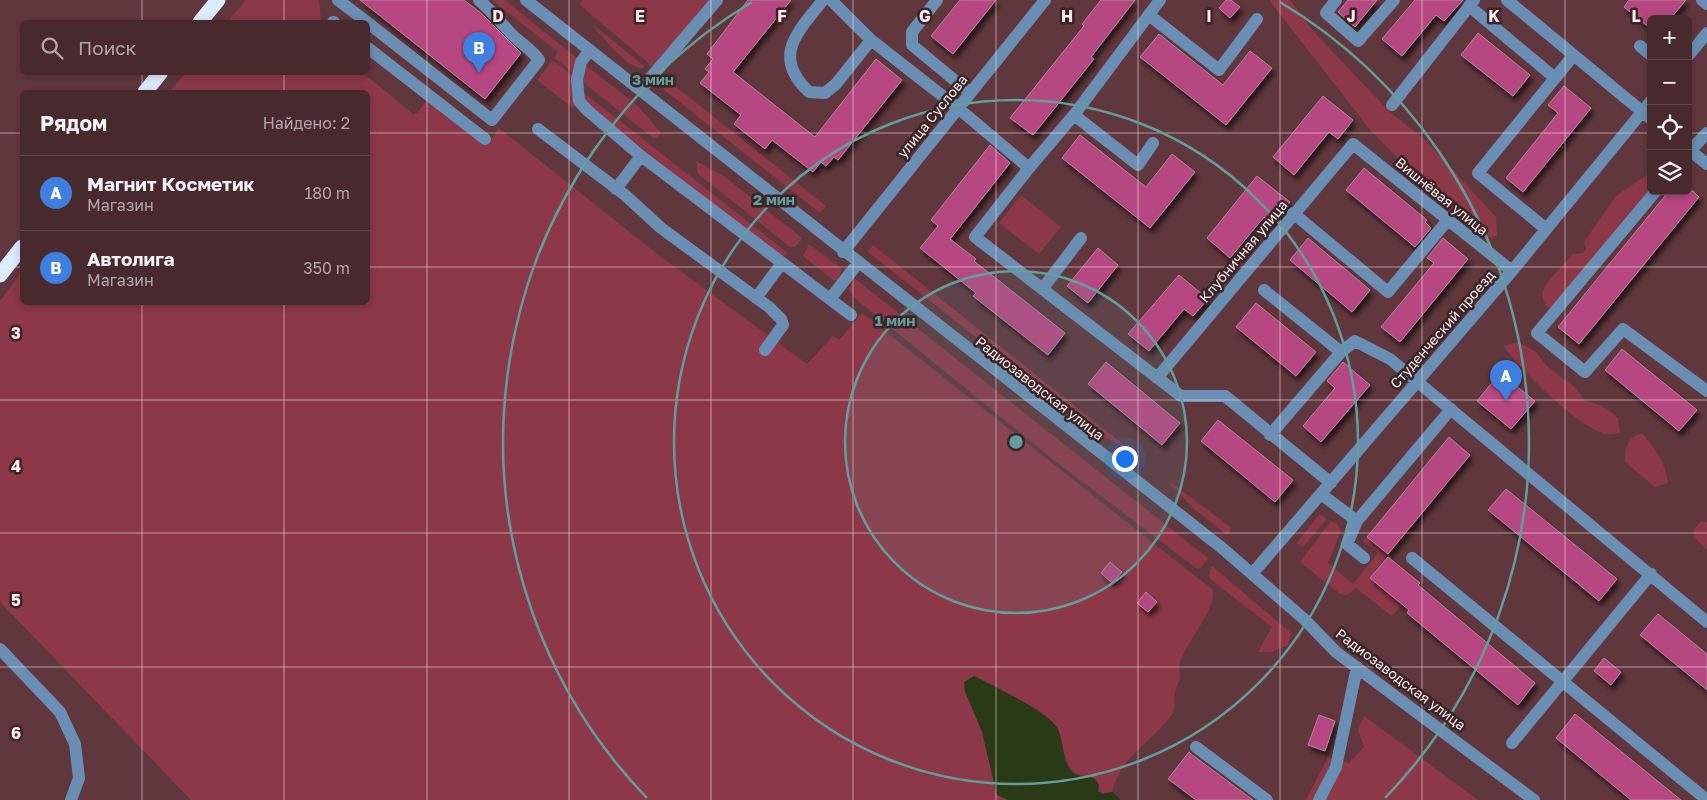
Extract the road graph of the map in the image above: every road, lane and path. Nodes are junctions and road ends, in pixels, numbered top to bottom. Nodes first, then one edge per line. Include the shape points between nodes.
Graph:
1 (218, 0) edge
2 (338, 0) edge
3 (479, 0) edge
4 (526, 0) edge
5 (716, 0) edge
6 (823, 0) edge
7 (831, 0) edge
8 (937, 0) edge
9 (1045, 0) edge
10 (1160, 0) edge
11 (1336, 0) edge
12 (1394, 0) edge
13 (1507, 0) edge
14 (1702, 0) edge
15 (1471, 3) edge
16 (1707, 4) edge
17 (354, 5) edge
18 (1149, 15) junction
19 (1257, 19) dead end
20 (202, 20) edge
21 (365, 20) edge
22 (370, 25) edge
23 (1707, 33) edge
24 (871, 40) junction
25 (1640, 46) dead end
26 (370, 50) edge
27 (590, 50) junction
28 (1692, 51) edge
29 (1647, 52) edge
30 (1573, 56) junction
31 (159, 75) edge
32 (1555, 78) junction
33 (440, 80) junction
34 (641, 89) junction
35 (147, 90) edge
36 (970, 93) junction
37 (428, 95) junction
38 (1392, 105) dead end
39 (958, 108) junction
40 (1074, 114) junction
41 (1646, 116) edge
42 (538, 129) dead end
43 (1707, 134) edge
44 (485, 138) dead end
45 (1154, 143) dead end
46 (1353, 144) joint
47 (1692, 147) edge
48 (1692, 152) edge
49 (641, 156) junction
50 (1707, 164) edge
51 (1029, 168) junction
52 (616, 188) junction
53 (1653, 195) edge
54 (1293, 213) junction
55 (1447, 221) junction
56 (1546, 230) junction
57 (1081, 238) dead end
58 (20, 250) edge
59 (843, 252) junction
60 (782, 263) junction
61 (858, 264) junction
62 (1512, 271) junction
63 (0, 275) edge
64 (1043, 288) junction
65 (1264, 290) dead end
66 (756, 298) junction
67 (830, 299) junction
68 (851, 315) dead end
69 (766, 350) dead end
70 (1341, 352) junction
71 (1157, 378) junction
72 (1418, 380) junction
73 (1707, 391) edge
74 (1451, 409) junction
75 (1270, 435) junction
76 (1331, 483) junction
77 (1321, 494) junction
78 (1357, 521) junction
79 (1364, 558) dead end
80 (1412, 558) dead end
81 (1252, 574) junction
82 (1651, 574) junction
83 (1707, 622) edge
84 (0, 649) edge
85 (1357, 667) junction
86 (1561, 680) junction
87 (1512, 743) dead end
88 (1196, 748) dead end
89 (72, 800) edge
90 (1267, 800) edge
91 (1319, 800) edge
92 (1534, 800) edge
93 (1707, 800) edge

1 - 20 highway
2 - 17 street
3 - 33 street via 539,60 492,120
4 - 27 street, Радиозаводская улица
5 - 34 street
6 - 24 street via 793,38 789,54 800,84 809,92 825,93 836,84
7 - 24 street
8 - 36 street via 912,32 912,44
9 - 36 street, улица Суслова
10 - 18 street
11 - 12 street via 1326,13 1358,41
13 - 30 street
14 - 16 street
15 - 32 street
15 - 38 street
17 - 21 street
18 - 19 street via 1219,70
18 - 40 street
22 - 33 street
23 - 28 street
24 - 39 street
25 - 29 street
26 - 37 street
27 - 34 street, Радиозаводская улица
27 - 49 street via 581,62 577,80 579,101
30 - 32 street
30 - 41 street
31 - 35 highway
32 - 56 street via 1478,173
33 - 37 street
34 - 59 street, Радиозаводская улица
36 - 39 street, улица Суслова
37 - 44 street
39 - 51 street
39 - 59 street, улица Суслова
40 - 45 street via 1138,165
40 - 51 street
41 - 56 street, Студенческий проезд
42 - 52 street
43 - 47 street
46 - 54 street, Клубничная улица
46 - 55 street, Вишнёвая улица
48 - 50 street
49 - 52 street
49 - 60 street
51 - 64 street via 975,237
52 - 66 street via 661,228
53 - 73 street via 1537,333 1585,372 1623,329
54 - 55 street via 1388,292
54 - 71 street, Клубничная улица
55 - 62 street, Вишнёвая улица
56 - 62 street, Студенческий проезд
57 - 64 street
58 - 63 highway
59 - 61 street, Радиозаводская улица
60 - 66 street
60 - 67 street
61 - 67 street
61 - 81 street, Радиозаводская улица
62 - 72 street, Студенческий проезд
64 - 71 street
65 - 70 street
66 - 69 street via 781,319 783,325
67 - 68 street
70 - 72 street via 1355,341 1390,359
70 - 75 street
71 - 75 street via 1180,396 1225,396
72 - 74 street
72 - 76 street, Студенческий проезд
74 - 78 street
74 - 82 street
75 - 76 street
76 - 77 street, Студенческий проезд
77 - 78 street
77 - 81 street, Студенческий проезд
78 - 79 street via 1347,544
80 - 86 street
81 - 85 street, Радиозаводская улица via 1336,652
82 - 83 street
82 - 86 street
84 - 89 street via 60,712 75,744 79,778
85 - 91 street via 1336,767
85 - 92 street, Радиозаводская улица
86 - 87 street
86 - 93 street
88 - 90 street

